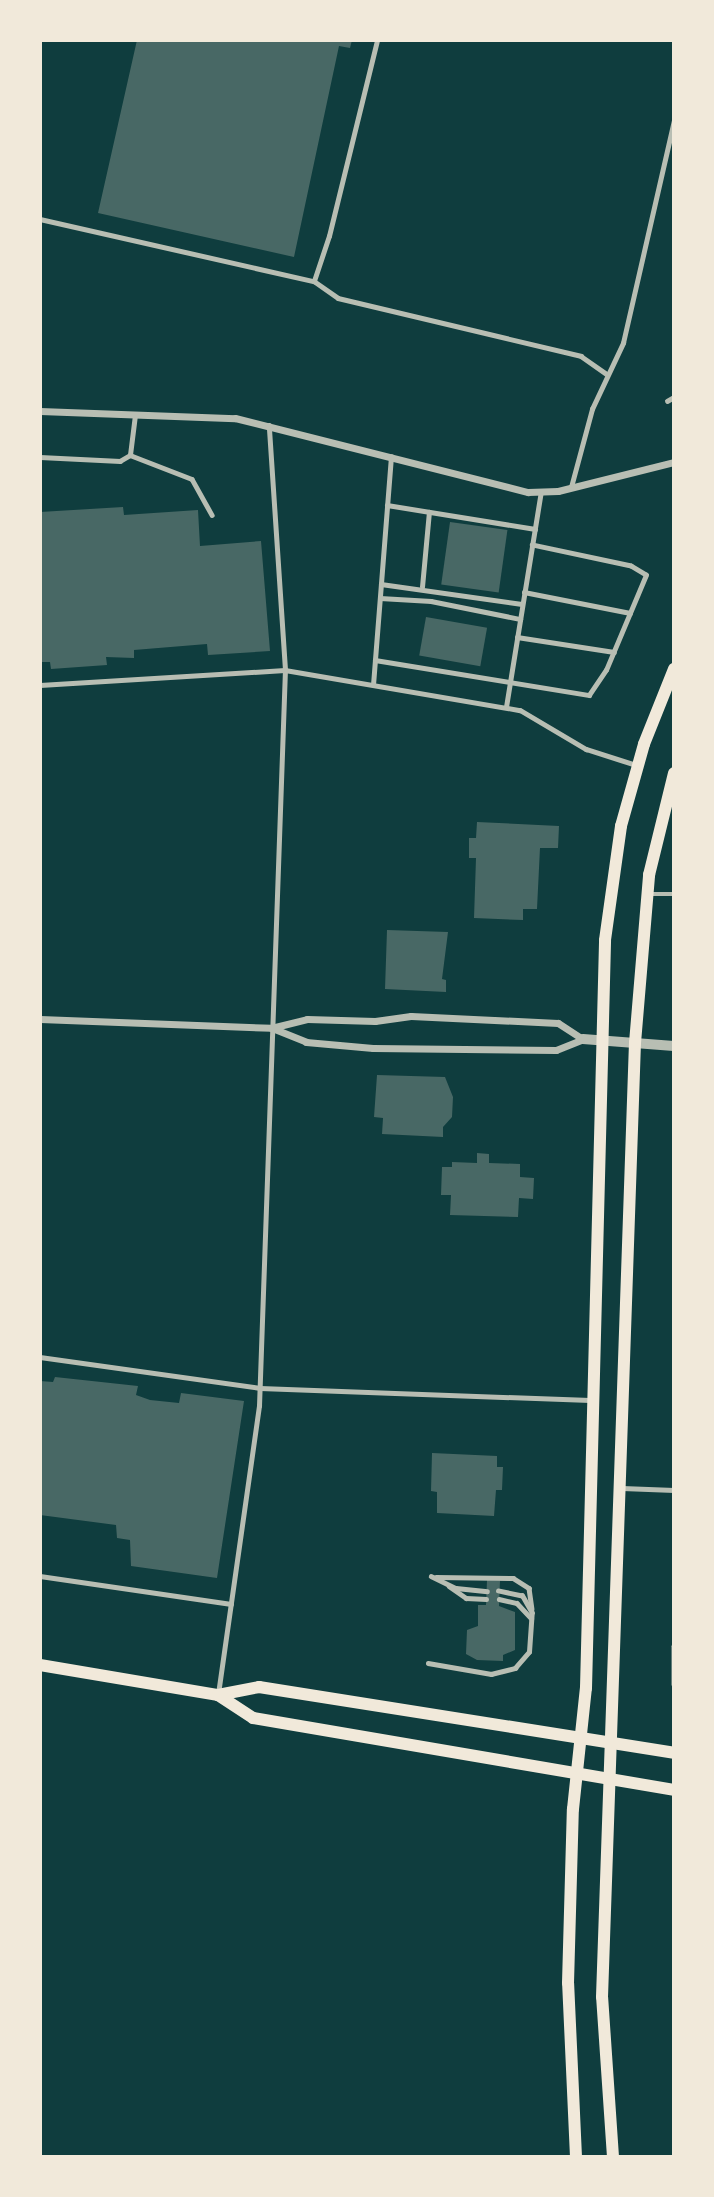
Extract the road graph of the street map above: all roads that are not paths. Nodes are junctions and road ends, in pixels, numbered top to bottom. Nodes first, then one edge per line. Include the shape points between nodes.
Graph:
1 (377, 40) edge
2 (674, 120) edge
3 (40, 219) edge
4 (314, 281) junction
5 (607, 374) junction
6 (40, 411) edge
7 (136, 414) junction
8 (269, 424) junction
9 (130, 455) junction
10 (391, 456) junction
11 (40, 457) edge
12 (674, 462) edge
13 (571, 488) junction
14 (541, 492) junction
15 (387, 505) junction
16 (429, 512) junction
17 (212, 515) dead end
18 (535, 529) junction
19 (532, 545) junction
20 (381, 584) junction
21 (422, 587) junction
22 (524, 592) junction
23 (380, 598) junction
24 (522, 604) junction
25 (630, 613) junction
26 (520, 619) junction
27 (517, 637) junction
28 (614, 652) junction
29 (375, 660) junction
30 (674, 669) edge
31 (285, 670) junction
32 (510, 681) junction
33 (40, 685) edge
34 (373, 685) junction
35 (506, 708) junction
36 (637, 765) junction
37 (674, 773) edge
38 (646, 894) junction
39 (674, 894) edge
40 (40, 1019) edge
41 (271, 1028) junction
42 (583, 1040) junction
43 (600, 1040) junction
44 (635, 1043) junction
45 (674, 1046) edge
46 (40, 1357) edge
47 (260, 1388) junction
48 (594, 1401) junction
49 (621, 1488) junction
50 (674, 1490) edge
51 (40, 1576) edge
52 (445, 1581) junction
53 (486, 1591) dead end
54 (499, 1591) dead end
55 (486, 1599) dead end
56 (499, 1600) dead end
57 (231, 1604) junction
58 (532, 1616) junction
59 (674, 1646) edge
60 (428, 1663) dead end
61 (40, 1665) edge
62 (674, 1684) edge
63 (218, 1695) junction
64 (581, 1738) junction
65 (610, 1742) junction
66 (674, 1752) edge
67 (577, 1773) junction
68 (607, 1778) junction
69 (674, 1790) edge
70 (576, 2157) edge
71 (613, 2157) edge

1 - 4 lane
2 - 5 lane via 623,343
3 - 4 lane
4 - 5 lane via 338,298 581,356
5 - 13 lane via 592,409
6 - 7 street
7 - 8 street
7 - 9 lane
8 - 10 street
8 - 31 lane
9 - 11 lane via 120,461
9 - 17 lane via 192,480
10 - 14 street
10 - 15 lane
12 - 13 street
13 - 14 street
14 - 18 lane
15 - 16 lane
15 - 20 lane
16 - 18 lane
16 - 21 lane
18 - 19 lane
19 - 22 lane
19 - 25 lane via 631,566 646,575
20 - 21 lane
20 - 23 lane
21 - 24 lane
22 - 24 lane
22 - 25 lane
23 - 26 lane via 431,601
23 - 29 lane
24 - 26 lane
25 - 28 lane
26 - 27 lane
27 - 28 lane
27 - 32 lane
28 - 32 lane via 589,695
29 - 32 lane
29 - 34 lane
30 - 36 main road
31 - 33 lane
31 - 34 lane
31 - 41 lane
32 - 35 lane
34 - 35 lane
35 - 36 lane via 535,716 586,749
36 - 43 main road via 609,895
37 - 38 main road
38 - 39 lane
38 - 44 main road
40 - 41 street
41 - 42 street via 306,1042 373,1048 556,1050
41 - 42 street via 307,1019 375,1021 411,1016 558,1023
41 - 47 lane
42 - 43 street
43 - 44 street
43 - 48 main road
44 - 45 street
44 - 49 main road
46 - 47 lane
47 - 48 lane
47 - 57 lane
48 - 64 main road
49 - 50 lane
49 - 65 main road
51 - 57 lane
52 - 53 lane via 464,1590
52 - 55 lane via 458,1595
52 - 58 lane via 434,1576 513,1578 529,1588
54 - 58 lane via 522,1596
56 - 58 lane via 517,1603
57 - 63 lane
58 - 60 lane via 529,1652 508,1672 491,1674
59 - 62 lane
61 - 63 main road
63 - 64 main road via 259,1687
63 - 67 main road via 253,1718
64 - 65 main road
64 - 67 main road
65 - 66 main road
65 - 68 main road
67 - 68 main road
67 - 70 main road via 567,2025
68 - 69 main road
68 - 71 main road via 602,1997

